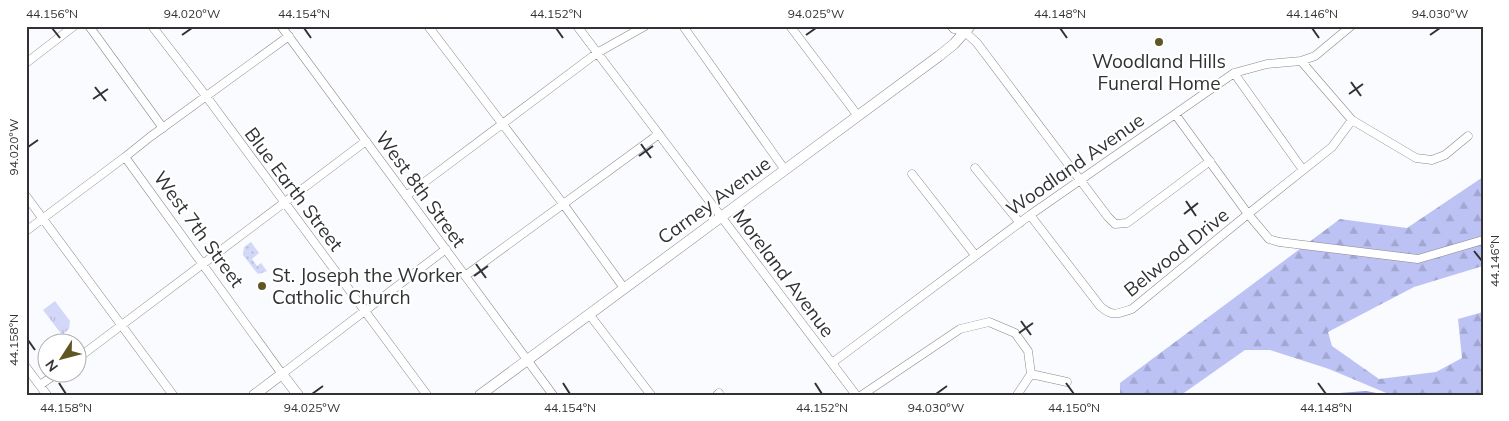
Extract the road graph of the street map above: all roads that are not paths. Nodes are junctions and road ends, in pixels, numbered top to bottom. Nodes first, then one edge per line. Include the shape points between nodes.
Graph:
1 (74, 26) edge
2 (89, 26) edge
3 (152, 26) edge
4 (282, 26) edge
5 (428, 26) edge
6 (577, 26) edge
7 (646, 26) edge
8 (683, 26) edge
9 (790, 26) edge
10 (951, 26) edge
11 (1351, 26) edge
12 (968, 29) edge
13 (289, 36) junction
14 (597, 53) junction
15 (1300, 62) junction
16 (26, 63) edge
17 (1234, 73) junction
18 (206, 96) junction
19 (1175, 114) junction
20 (858, 116) junction
21 (1352, 120) junction
22 (503, 125) junction
23 (163, 128) junction
24 (659, 134) junction
25 (1468, 136) dead end
26 (366, 141) junction
27 (125, 158) junction
28 (1210, 161) junction
29 (975, 168) dead end
30 (785, 170) junction
31 (1303, 170) junction
32 (912, 174) dead end
33 (1080, 180) junction
34 (26, 196) edge
35 (406, 196) junction
36 (285, 203) junction
37 (564, 205) junction
38 (1248, 214) junction
39 (1030, 215) junction
40 (721, 217) junction
41 (43, 218) junction
42 (1020, 223) junction
43 (26, 231) edge
44 (1483, 240) edge
45 (446, 250) junction
46 (975, 255) junction
47 (203, 264) junction
48 (465, 276) junction
49 (624, 288) junction
50 (365, 312) junction
51 (589, 314) junction
52 (122, 326) junction
53 (88, 351) edge
54 (527, 360) junction
55 (832, 363) junction
56 (26, 367) edge
57 (282, 374) junction
58 (1031, 374) junction
59 (1067, 382) dead end
60 (43, 384) edge
61 (40, 386) junction
62 (47, 395) edge
63 (173, 395) edge
64 (254, 395) edge
65 (298, 395) edge
66 (427, 395) edge
67 (480, 395) edge
68 (553, 395) edge
69 (650, 395) edge
70 (856, 395) edge
71 (862, 395) edge
72 (1017, 395) edge

1 - 16 street
2 - 23 street
3 - 18 street, Blue Earth Street
4 - 13 street, West 8th Street
5 - 22 street
6 - 14 street, Moreland Avenue
7 - 14 street
8 - 30 street
9 - 20 street
10 - 12 street
11 - 15 street, Woodland Avenue via 1315,56
12 - 20 main road, Carney Avenue via 939,56
12 - 33 street
13 - 18 street
13 - 26 street, West 8th Street
14 - 22 street
14 - 24 street, Moreland Avenue
15 - 17 street, Woodland Avenue via 1267,64
15 - 21 street
17 - 19 street, Woodland Avenue
17 - 31 street
18 - 23 street
18 - 36 street, Blue Earth Street
19 - 28 street
19 - 33 street, Woodland Avenue
20 - 30 main road, Carney Avenue
21 - 25 street via 1416,158 1432,160 1444,155
21 - 31 street, Belwood Drive via 1332,147
22 - 35 street
22 - 37 street
23 - 27 street
24 - 37 street
24 - 40 street, Moreland Avenue
26 - 35 street, West 8th Street
26 - 36 street
27 - 41 street
27 - 47 street, West 7th Street
28 - 33 street via 1127,223 1116,224 1108,217
28 - 38 street
29 - 42 street
30 - 40 main road, Carney Avenue
31 - 38 street, Belwood Drive
32 - 46 street
33 - 39 street, Woodland Avenue
34 - 41 street
35 - 45 street, West 8th Street
36 - 47 street
36 - 50 street, Blue Earth Street
37 - 48 street
37 - 49 street
38 - 39 street, Belwood Drive via 1132,309 1118,314 1108,313 1100,306
38 - 44 street via 1269,239 1279,242 1411,258
39 - 42 street, Woodland Avenue
40 - 49 main road, Carney Avenue
40 - 55 street, Moreland Avenue
41 - 43 street
41 - 52 street
42 - 46 street, Woodland Avenue
45 - 48 street, West 8th Street
45 - 50 street
46 - 55 street, Woodland Avenue
47 - 52 street
47 - 57 street, West 7th Street
48 - 54 street, West 8th Street
49 - 51 main road, Carney Avenue
50 - 57 street
50 - 66 street, Blue Earth Street
51 - 54 main road, Carney Avenue
51 - 69 street
52 - 53 street
52 - 63 street
54 - 67 main road, Carney Avenue
54 - 68 street, West 8th Street
55 - 70 street, Moreland Avenue
56 - 61 street
57 - 64 main road
57 - 65 main road, West 7th Street
58 - 59 street
58 - 71 street via 1028,351 1015,333 989,322 960,329
58 - 72 street
60 - 61 street
61 - 62 street

